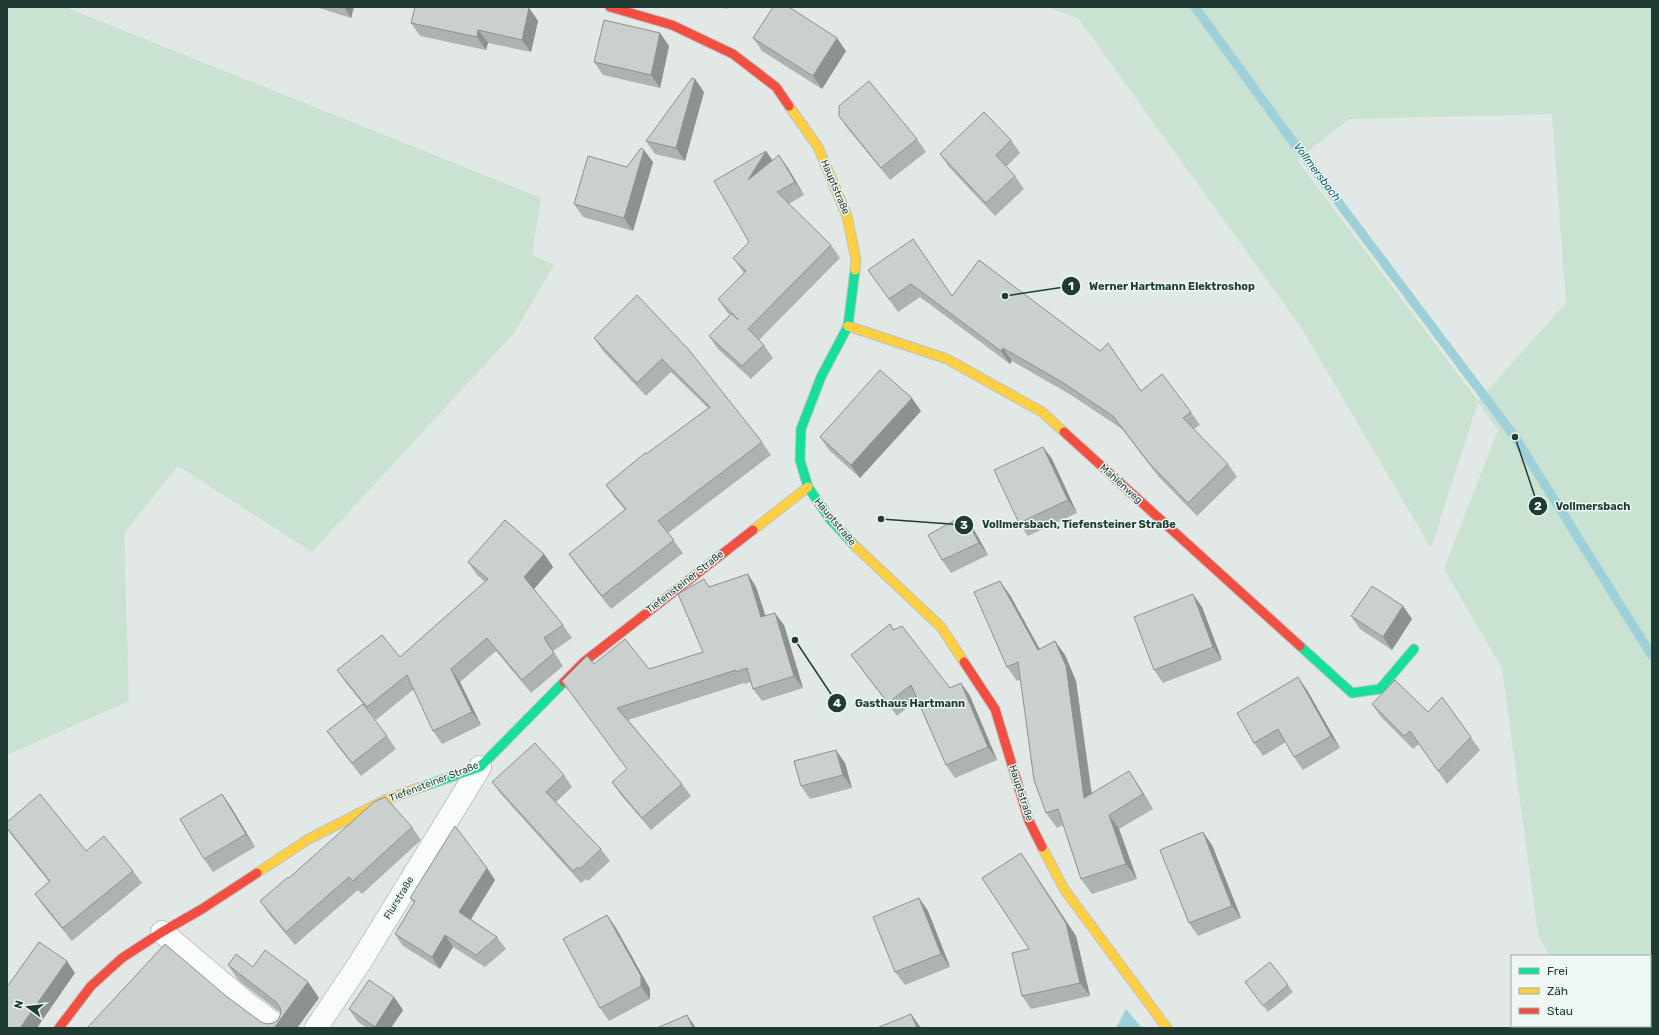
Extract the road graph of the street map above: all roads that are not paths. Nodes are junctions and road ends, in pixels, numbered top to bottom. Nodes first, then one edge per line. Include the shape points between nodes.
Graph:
1 (610, 7) edge
2 (848, 326) junction
3 (808, 487) junction
4 (1414, 649) dead end
5 (480, 766) junction
6 (162, 932) junction
7 (59, 1028) edge
8 (280, 1028) edge
9 (316, 1028) edge
10 (1167, 1028) edge

1 - 2 street, Hauptstraße via 672,25 733,54 776,87 818,147 847,216 856,260
2 - 3 street, Hauptstraße via 821,377 801,429 800,460
2 - 4 street, Mahlenweg via 947,359 1042,412 1352,693 1380,688
3 - 5 street, Tiefensteiner Straße via 585,662
3 - 10 street, Hauptstraße via 830,519 864,556 941,627 995,709 1029,820 1064,889
5 - 6 street, Tiefensteiner Straße via 385,800 307,840 202,909
5 - 9 street, Flurstraße via 361,961
6 - 7 street, Tiefensteiner Straße via 122,958 91,986
6 - 8 street

